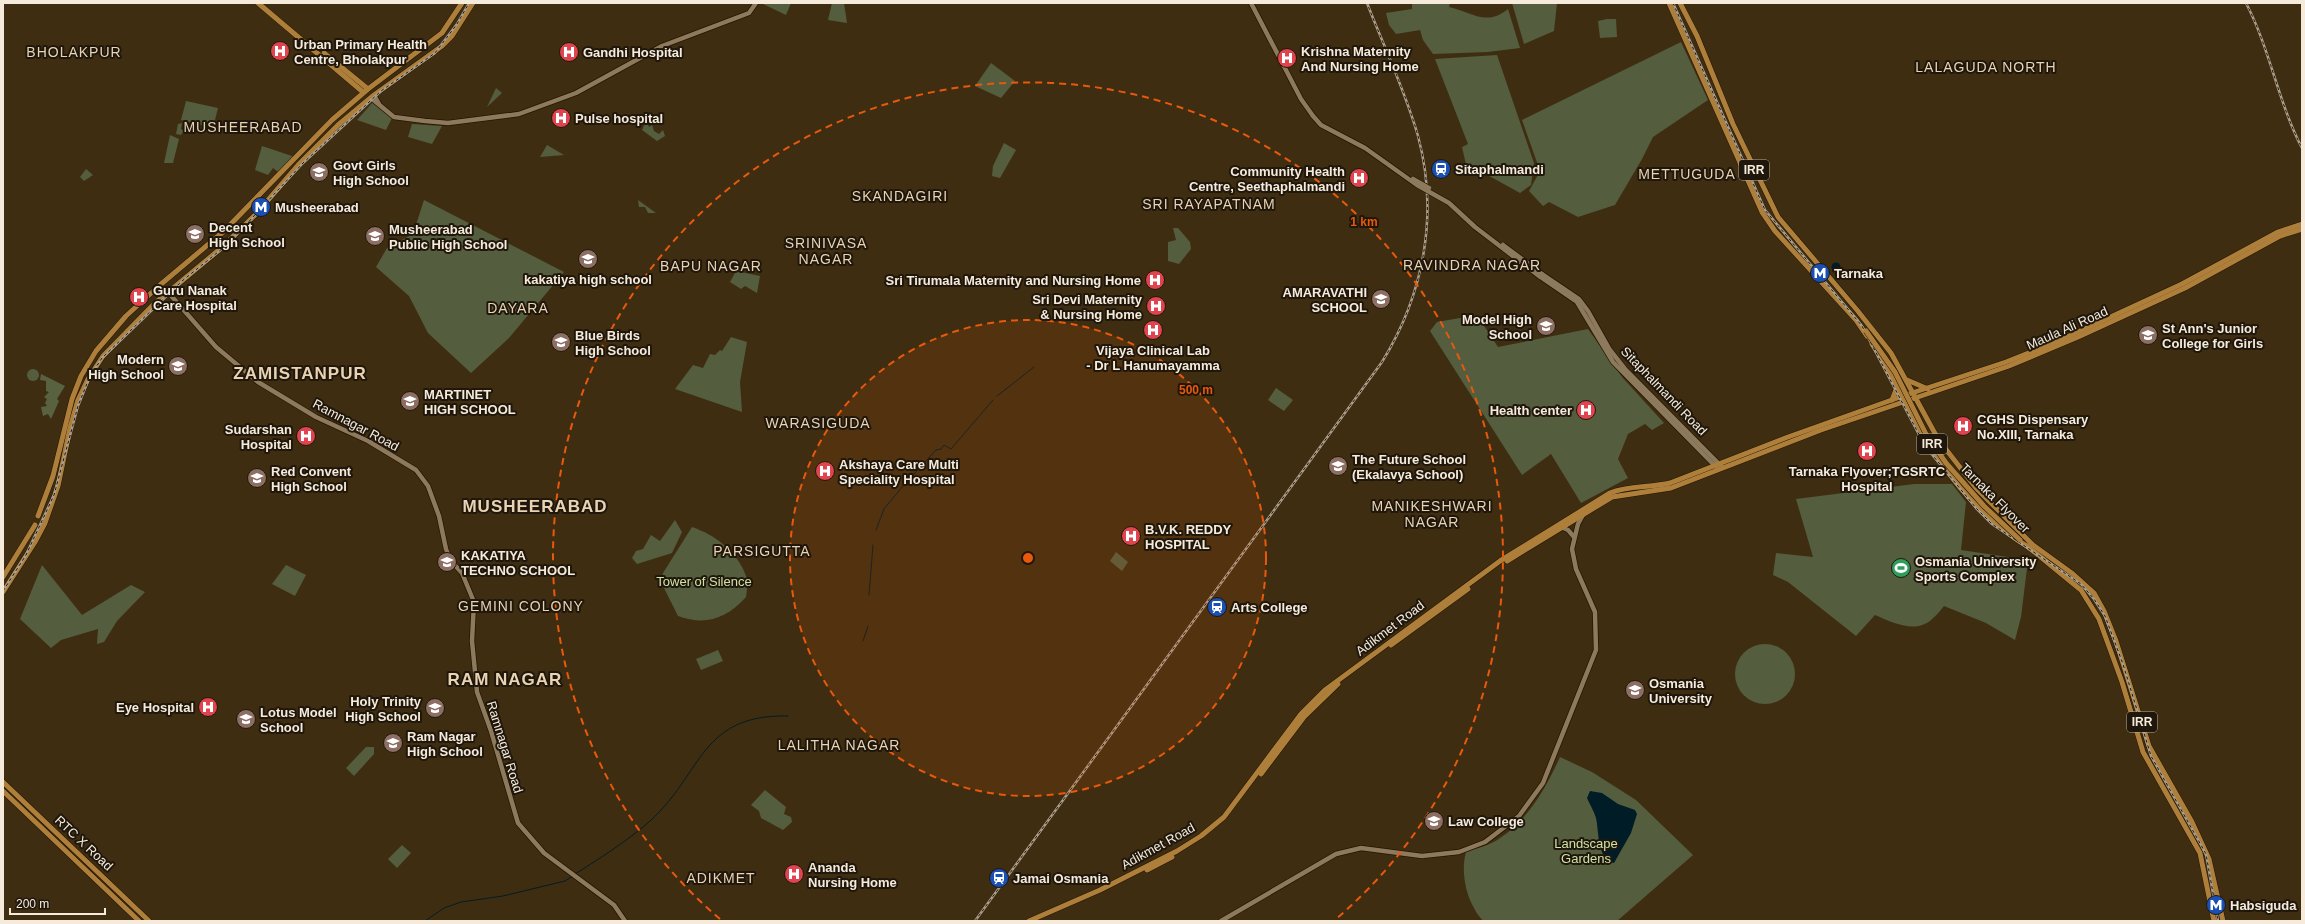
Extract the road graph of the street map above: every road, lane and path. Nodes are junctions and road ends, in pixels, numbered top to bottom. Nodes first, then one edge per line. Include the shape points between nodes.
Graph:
1 (258, 3) edge
2 (263, 3) edge
3 (462, 3) edge
4 (473, 3) edge
5 (756, 3) edge
6 (1251, 3) edge
7 (1669, 3) edge
8 (1680, 3) edge
9 (439, 36) junction
10 (431, 42) junction
11 (446, 42) junction
12 (438, 50) junction
13 (1714, 77) junction
14 (1705, 81) junction
15 (366, 91) junction
16 (373, 97) junction
17 (348, 106) junction
18 (353, 112) junction
19 (324, 128) junction
20 (319, 133) junction
21 (330, 133) junction
22 (325, 138) junction
23 (1753, 167) junction
24 (1744, 171) junction
25 (2302, 224) edge
26 (2302, 229) edge
27 (2236, 260) junction
28 (167, 291) junction
29 (2160, 296) junction
30 (134, 310) junction
31 (141, 316) junction
32 (1862, 316) junction
33 (1856, 320) junction
34 (1868, 330) junction
35 (1907, 380) junction
36 (1898, 385) junction
37 (1928, 389) junction
38 (1915, 395) junction
39 (1904, 399) junction
40 (1892, 400) junction
41 (1899, 404) junction
42 (1911, 412) junction
43 (64, 426) junction
44 (70, 428) junction
45 (1719, 467) junction
46 (1588, 508) junction
47 (38, 516) dead end
48 (35, 525) dead end
49 (1561, 527) junction
50 (32, 531) junction
51 (39, 535) junction
52 (1574, 537) junction
53 (2031, 547) junction
54 (3, 577) edge
55 (3, 592) edge
56 (2116, 641) junction
57 (2108, 644) junction
58 (2153, 754) junction
59 (2146, 757) junction
60 (3, 782) edge
61 (3, 786) edge
62 (3, 793) edge
63 (1099, 890) junction
64 (135, 921) edge
65 (139, 921) edge
66 (144, 921) edge
67 (149, 921) edge
68 (625, 921) edge
69 (1029, 921) edge
70 (1221, 921) edge
71 (2214, 921) edge
72 (2223, 921) edge

1 - 15 main road
2 - 15 main road
3 - 9 main road
4 - 11 main road
5 - 16 main road via 749,13 662,46 576,93 529,112 448,123 394,117
6 - 45 main road, Sitaphalmandi Road, bridge via 1301,99 1321,124 1365,148 1417,185 1450,203 1475,227 1577,302 1613,362
7 - 14 main road, IRR
8 - 13 main road, IRR
9 - 10 main road
9 - 11 main road
10 - 12 main road
10 - 15 main road
11 - 12 main road
12 - 16 main road
13 - 14 main road
13 - 23 main road, IRR
14 - 24 main road, IRR
15 - 17 main road
16 - 18 main road
17 - 18 main road
17 - 19 main road
18 - 21 main road
19 - 20 main road
19 - 21 main road
20 - 22 main road
20 - 30 main road via 223,232 173,273
21 - 22 main road
22 - 28 main road via 267,203 220,249
23 - 24 main road
23 - 32 main road, IRR via 1782,222
24 - 33 main road, IRR via 1762,212 1775,230
25 - 27 main road via 2278,232
26 - 27 main road via 2280,236
27 - 29 main road, Maula Ali Road
27 - 29 main road, Maula Ali Road via 2227,261
28 - 31 main road
28 - 68 main road, Ramnagar Road via 216,347 258,382 316,417 368,441 416,470 428,486 439,516 446,549 451,561 462,573 474,602 472,641 476,692 491,731 518,823 544,853 614,905
29 - 37 main road, Maula Ali Road via 2052,344
29 - 38 main road, Maula Ali Road via 2064,343 2009,366
30 - 31 main road
30 - 43 main road via 106,339 87,364
31 - 44 main road via 113,343 88,379 78,400
32 - 34 main road, Tarnaka Flyover / IRR
32 - 35 main road via 1891,353
33 - 34 main road, Tarnaka Flyover / IRR
33 - 36 main road
34 - 53 main road, Tarnaka Flyover / IRR, bridge via 1898,370 1928,433 1948,462 1985,504
35 - 37 main road
35 - 38 main road
36 - 39 main road
36 - 40 main road
37 - 38 main road, Maula Ali Road
38 - 39 main road
38 - 53 main road via 1938,439 1958,466
39 - 40 main road
39 - 41 main road
39 - 42 main road
40 - 45 main road
41 - 42 main road
41 - 45 main road
42 - 53 main road via 1926,440 1960,487 1992,521
43 - 44 main road
43 - 47 main road via 53,476
44 - 51 main road via 58,486
45 - 46 main road via 1670,483 1615,490
46 - 49 main road, Adikmet Road
46 - 52 main road
46 - 63 main road, Adikmet Road via 1500,562 1325,690 1301,714 1224,817 1201,836 1177,851
48 - 50 main road
49 - 52 main road
49 - 63 main road, Adikmet Road via 1502,564 1328,692 1304,717 1240,802 1217,827 1180,853
50 - 51 main road
50 - 54 main road
51 - 55 main road
52 - 70 main road via 1574,563 1595,612 1596,650 1543,783 1519,816 1485,842 1459,852 1422,856 1361,848 1336,854
53 - 56 main road, IRR via 2073,574 2094,593
53 - 57 main road, IRR via 2087,598
56 - 57 main road
56 - 58 main road, IRR
57 - 59 main road, IRR
58 - 59 main road
58 - 72 main road, IRR via 2206,851
59 - 71 main road, IRR via 2200,853
60 - 67 main road, RTC X Road
61 - 66 main road
62 - 64 main road, RTC X Road
62 - 65 main road
63 - 69 main road

